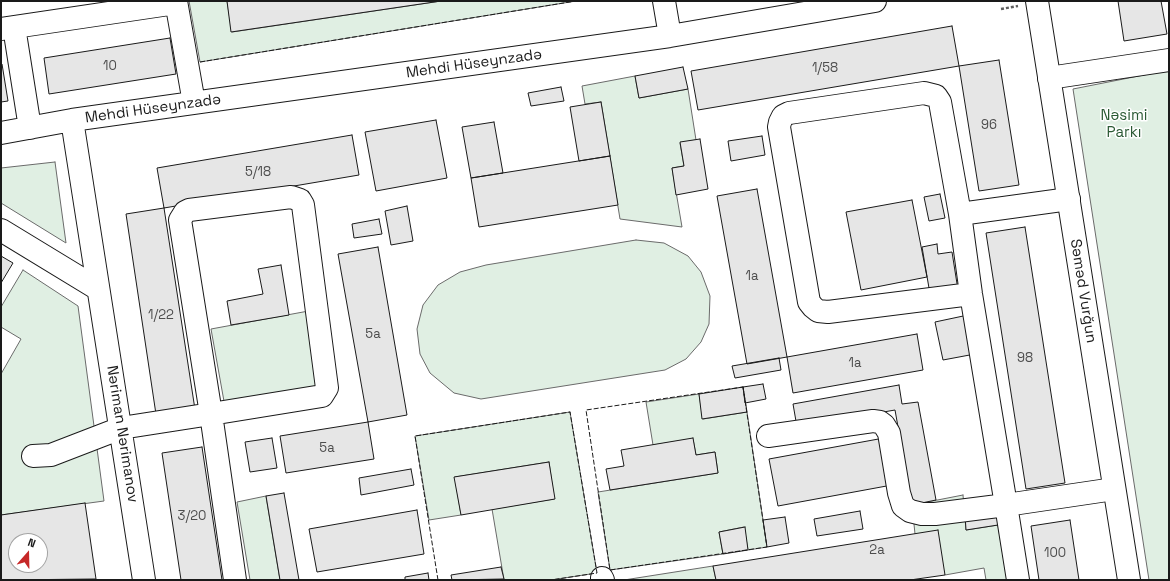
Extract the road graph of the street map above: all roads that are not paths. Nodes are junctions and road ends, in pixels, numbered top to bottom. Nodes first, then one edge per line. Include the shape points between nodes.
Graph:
1 (664, 1) edge
2 (875, 1) edge
3 (1037, 1) edge
4 (176, 2) edge
5 (8, 28) edge
6 (670, 36) junction
7 (1169, 60) edge
8 (1049, 78) junction
9 (194, 104) junction
10 (72, 120) junction
11 (30, 128) junction
12 (1, 133) edge
13 (1069, 199) junction
14 (960, 214) junction
15 (1, 230) edge
16 (98, 289) junction
17 (971, 294) junction
18 (211, 414) junction
19 (121, 428) junction
20 (768, 436) dead end
21 (33, 456) dead end
22 (1114, 489) junction
23 (1006, 505) junction
24 (144, 580) edge
25 (235, 580) edge
26 (1018, 580) edge
27 (1129, 580) edge

1 - 6 street
2 - 6 street, Mehdi Hüseynzadə
3 - 8 street, Səməd Vurğun
4 - 5 street
4 - 9 street
5 - 11 street
6 - 9 street, Mehdi Hüseynzadə
7 - 8 street
8 - 13 street, Səməd Vurğun
9 - 10 street, Mehdi Hüseynzadə
10 - 11 street, Mehdi Hüseynzadə
10 - 16 street, Nəriman Nərimanov
11 - 12 street, Mehdi Hüseynzadə
13 - 14 street
13 - 22 street, Səməd Vurğun
14 - 17 street
14 - 17 street via 940,102 936,96 924,93 783,116 779,127 809,302 813,307 818,311 828,312
15 - 16 street
16 - 19 street, Nəriman Nərimanov
17 - 23 street
18 - 18 street via 322,396 327,388 303,205 296,198 189,210 180,220
18 - 19 street
18 - 25 street
19 - 21 street via 51,456
19 - 24 street, Nəriman Nərimanov
20 - 23 street via 880,422 889,433 899,493 903,506 910,512 935,514
22 - 23 street
22 - 27 street, Səməd Vurğun
23 - 26 street

